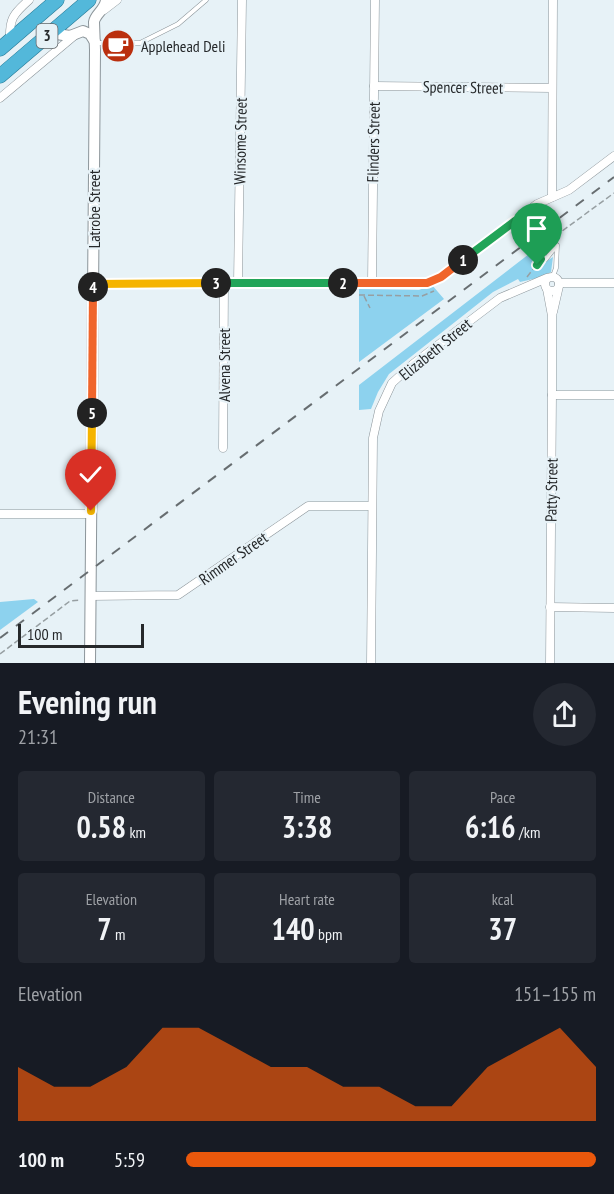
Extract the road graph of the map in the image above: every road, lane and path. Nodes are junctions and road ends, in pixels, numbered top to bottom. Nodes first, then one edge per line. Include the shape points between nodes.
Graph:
1 (29, 0) edge
2 (57, 0) edge
3 (89, 0) edge
4 (106, 0) edge
5 (117, 0) edge
6 (206, 0) edge
7 (242, 0) edge
8 (375, 0) edge
9 (553, 0) edge
10 (98, 15) junction
11 (50, 33) junction
12 (76, 34) junction
13 (95, 43) junction
14 (5, 45) edge
15 (0, 76) edge
16 (374, 86) junction
17 (552, 88) junction
18 (0, 98) edge
19 (614, 156) edge
20 (614, 193) edge
21 (552, 197) junction
22 (515, 221) junction
23 (543, 259) junction
24 (550, 277) junction
25 (224, 283) junction
26 (238, 283) junction
27 (372, 283) junction
28 (614, 283) edge
29 (93, 284) junction
30 (559, 284) junction
31 (528, 286) junction
32 (546, 288) junction
33 (434, 291) dead end
34 (358, 295) dead end
35 (363, 295) junction
36 (370, 308) dead end
37 (552, 316) junction
38 (552, 395) junction
39 (614, 395) edge
40 (223, 448) dead end
41 (371, 506) junction
42 (0, 514) edge
43 (91, 514) junction
44 (90, 596) junction
45 (550, 607) junction
46 (614, 608) edge
47 (0, 654) edge
48 (90, 663) edge
49 (371, 663) edge
50 (550, 663) edge

1 - 14 street via 12,18
2 - 14 highway, 3
3 - 11 highway, 3
4 - 10 street, Latrobe Street
5 - 10 street
6 - 13 lane via 178,24 140,43
7 - 26 street, Winsome Street
8 - 16 street, Flinders Street
9 - 17 street
10 - 12 street
10 - 13 street, Latrobe Street
11 - 12 street
11 - 15 highway, 3
12 - 13 street via 87,33
12 - 18 street
13 - 29 street, Latrobe Street
16 - 17 street, Spencer Street
16 - 27 street, Flinders Street
17 - 21 street
19 - 21 street via 569,190
20 - 23 path via 552,239
21 - 22 street
22 - 23 path
22 - 27 street via 434,280 419,284
23 - 24 lane via 557,245 556,268
23 - 31 path via 527,276
24 - 30 street via 558,279
24 - 31 street, Elizabeth Street
24 - 32 street
25 - 26 street
25 - 29 street
25 - 40 street, Alvena Street
26 - 27 street
28 - 30 street
29 - 43 street, Latrobe Street
30 - 32 street via 553,291
30 - 37 street, Patty Street
31 - 32 street, Elizabeth Street
31 - 41 street, Elizabeth Street via 496,300 392,383 379,411 373,438
32 - 37 street, Patty Street
33 - 35 path via 422,296
34 - 35 path
35 - 36 path
37 - 38 street, Patty Street
38 - 39 street
38 - 45 street, Patty Street
41 - 44 street, Rimmer Street via 308,506 178,595
41 - 49 street
42 - 43 street
43 - 44 street, Latrobe Street
44 - 47 path via 70,601
44 - 48 street, Latrobe Street
45 - 46 street
45 - 50 street, Patty Street

